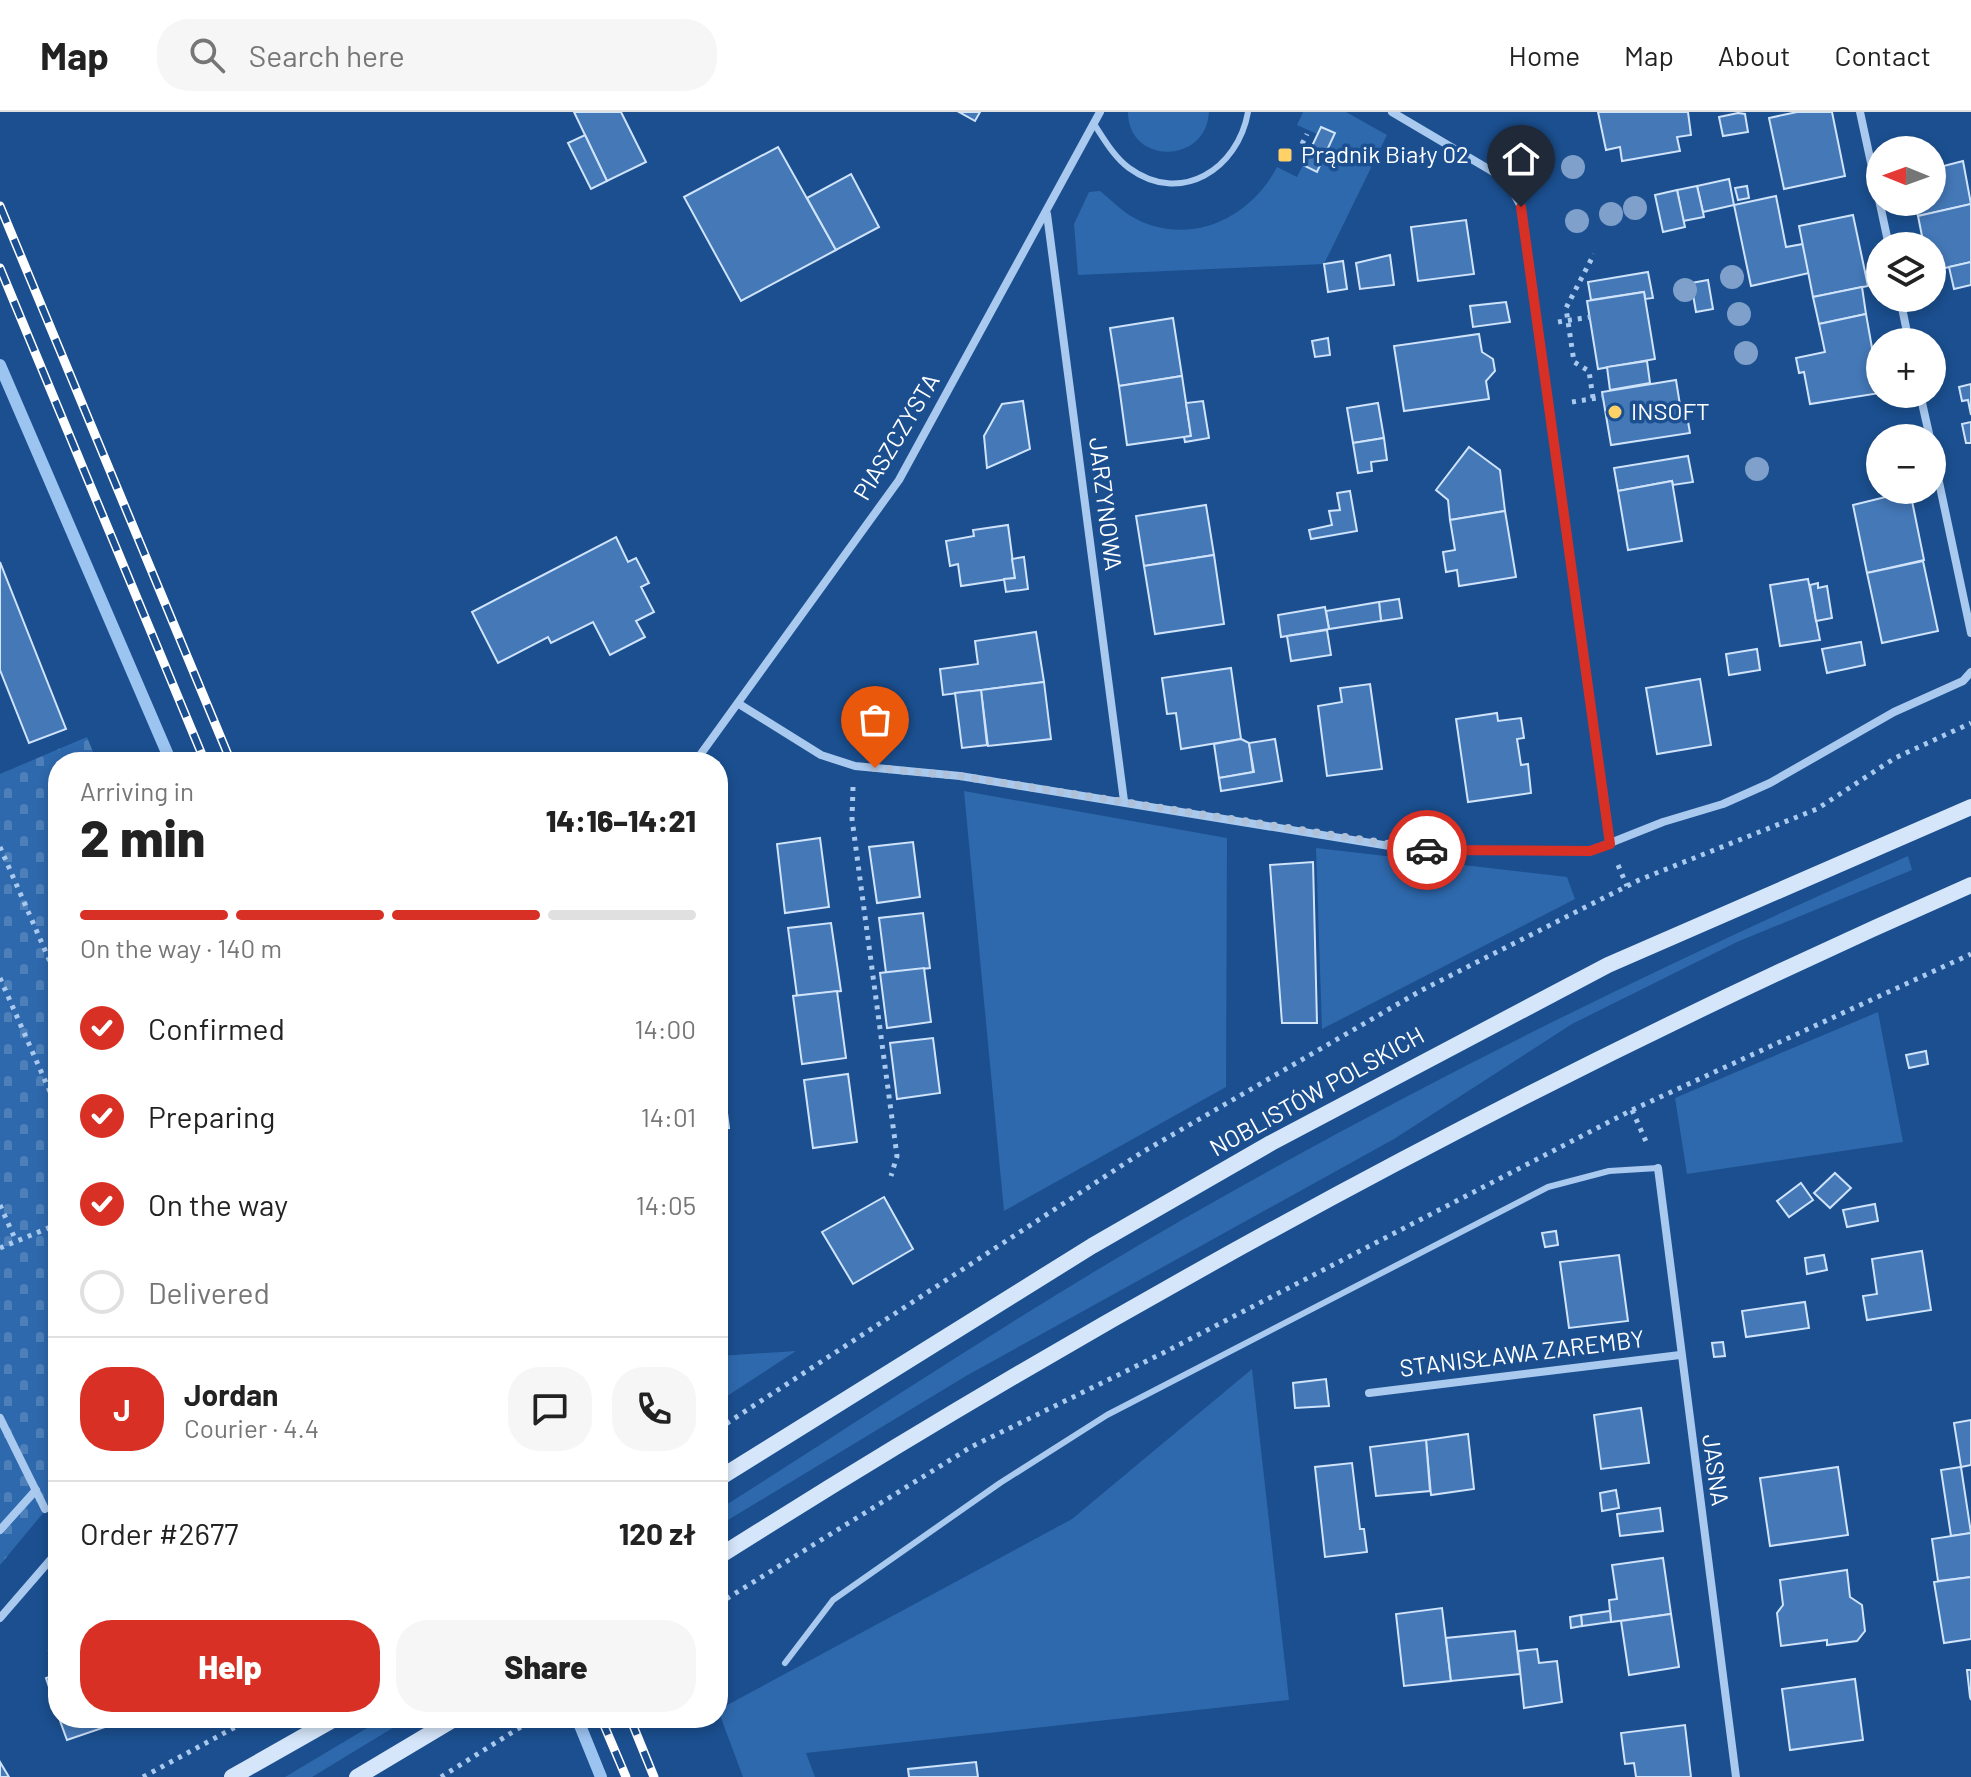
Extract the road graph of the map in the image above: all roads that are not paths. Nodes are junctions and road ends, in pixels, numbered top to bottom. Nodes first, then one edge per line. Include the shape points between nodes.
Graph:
1 (1100, 112) edge
2 (1248, 112) edge
3 (1392, 112) edge
4 (1860, 112) edge
5 (1094, 124) junction
6 (1046, 213) junction
7 (1886, 232) edge
8 (1944, 504) edge
9 (1971, 633) edge
10 (1971, 672) edge
11 (739, 704) junction
12 (703, 752) edge
13 (1124, 801) junction
14 (1971, 807) edge
15 (1610, 844) junction
16 (1971, 885) edge
17 (1658, 1168) joint
18 (1680, 1355) junction
19 (1369, 1393) dead end
20 (0, 1418) edge
21 (728, 1473) edge
22 (36, 1490) junction
23 (45, 1509) dead end
24 (0, 1530) edge
25 (728, 1551) edge
26 (48, 1563) edge
27 (0, 1618) edge
28 (785, 1663) dead end
29 (318, 1728) edge
30 (439, 1728) edge
31 (232, 1777) edge
32 (357, 1777) edge
33 (1736, 1777) edge

1 - 5 street, PIASZCZYSTA
2 - 5 lane via 1242,138 1227,161 1185,182 1146,177 1129,167
3 - 15 street via 1507,180 1521,207
4 - 7 street
5 - 6 street, PIASZCZYSTA
6 - 11 street, PIASZCZYSTA via 899,480
6 - 13 street, JARZYNOWA
8 - 9 street
10 - 15 street via 1963,681 1894,712 1770,783
11 - 12 street, PIASZCZYSTA
11 - 13 street via 821,755 855,766
13 - 15 street via 1414,850 1590,851
14 - 21 main road, NOBLISTÓW POLSKICH via 1608,965 1284,1136 1092,1246
16 - 25 main road via 1638,1038 1451,1136 943,1416
17 - 18 street, JASNA
17 - 28 lane via 1609,1171 1548,1187 1107,1415 833,1600
18 - 19 street, STANISŁAWA ZAREMBY
18 - 33 street, JASNA
20 - 22 street
22 - 23 street
22 - 24 street
26 - 27 street
29 - 31 main road
30 - 32 main road

